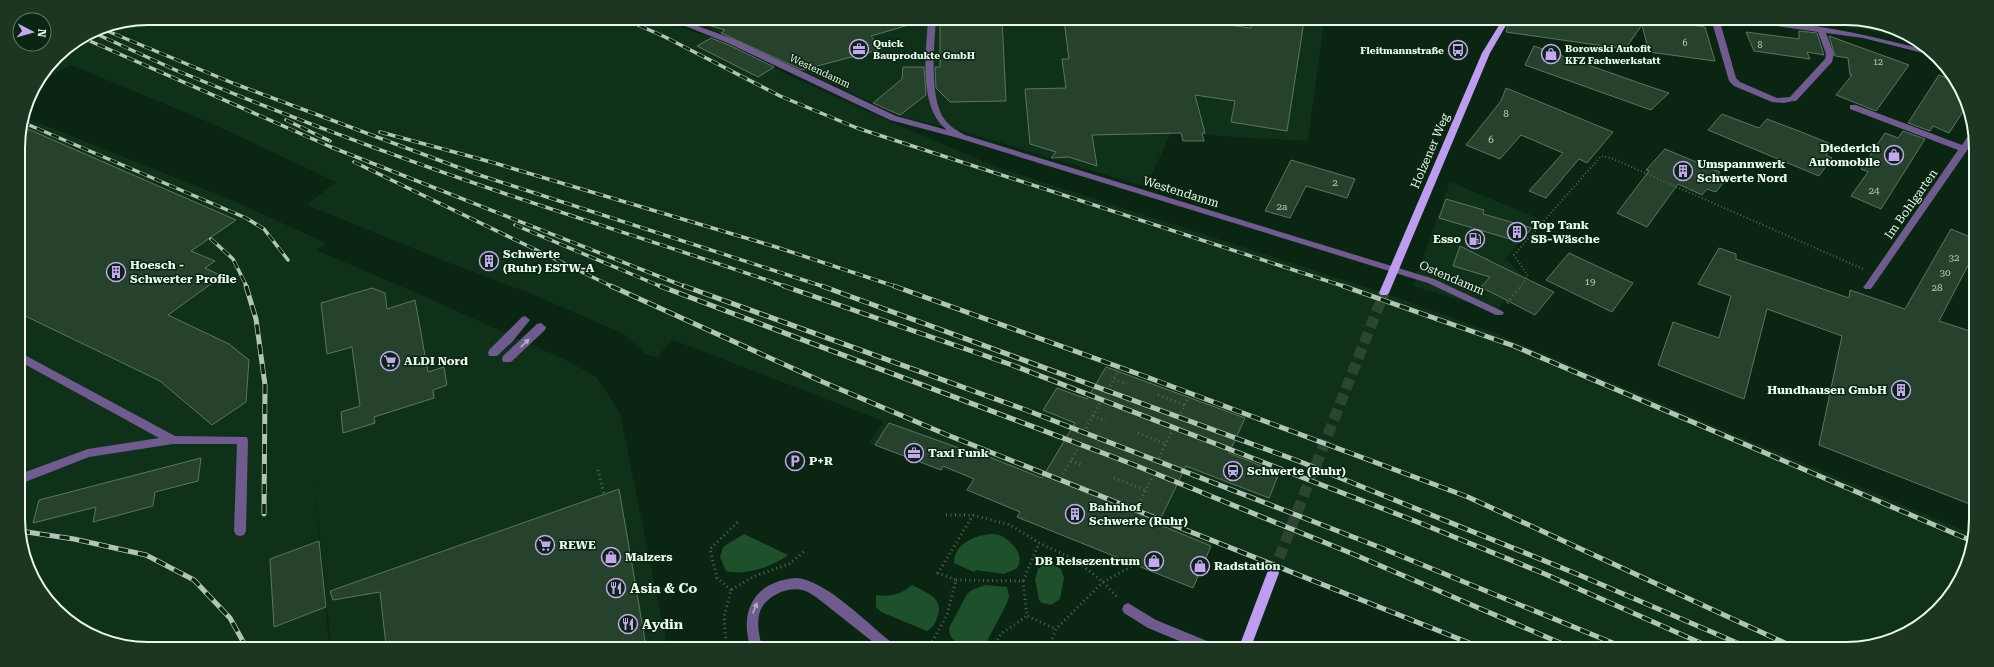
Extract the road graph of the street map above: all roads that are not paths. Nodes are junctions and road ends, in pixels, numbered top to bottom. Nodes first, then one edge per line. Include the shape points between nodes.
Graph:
1 (692, 25) edge
2 (932, 25) edge
3 (1502, 25) edge
4 (1717, 25) edge
5 (1785, 25) edge
6 (1821, 30) junction
7 (1921, 51) edge
8 (1853, 107) dead end
9 (962, 136) junction
10 (1969, 142) edge
11 (1964, 149) junction
12 (1394, 270) junction
13 (1868, 287) dead end
14 (1384, 293) tunnel mouth
15 (1499, 313) road end
16 (524, 320) dead end
17 (541, 327) dead end
18 (493, 353) dead end
19 (25, 359) edge
20 (507, 359) dead end
21 (173, 440) junction
22 (25, 477) edge
23 (240, 531) dead end
24 (1273, 573) tunnel mouth
25 (1128, 609) road end
26 (755, 642) edge
27 (882, 642) edge
28 (1196, 642) edge
29 (1247, 642) edge

1 - 9 street, Westendamm via 893,118
2 - 9 street, Westendamm via 933,99 940,120
3 - 12 main road, Holzener Weg via 1486,53
4 - 6 street via 1732,79 1737,84 1784,101 1793,99 1829,60 1830,54
5 - 6 street
6 - 7 street via 1863,36
8 - 11 street
9 - 12 street, Westendamm
10 - 11 street, Im Bohlgarten
11 - 13 street, Im Bohlgarten
12 - 14 main road, Holzener Weg
12 - 15 street, Ostendamm via 1431,281
16 - 18 street
20 -> 17 street
19 - 21 street
21 - 22 street via 88,454
21 - 23 street via 243,440
24 - 29 main road
25 - 28 street via 1152,624
26 -> 27 street via 752,614 757,602 768,592 786,585 800,584 817,590

